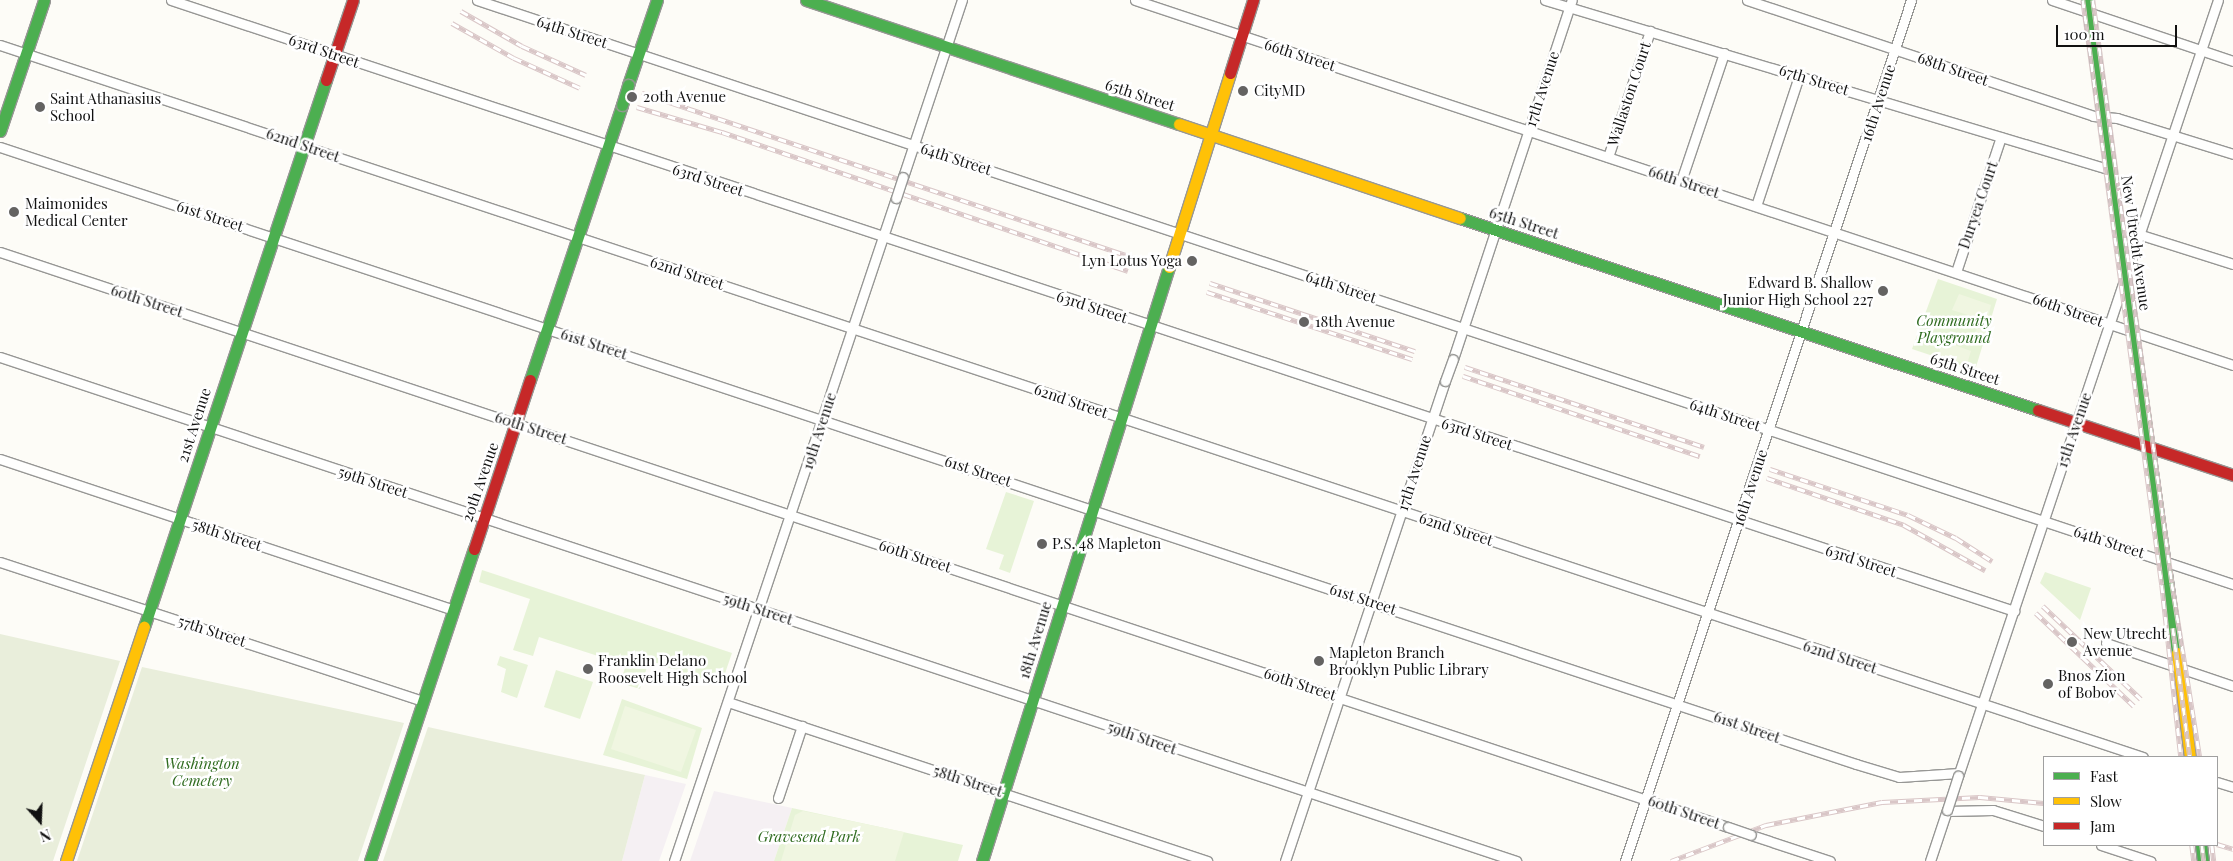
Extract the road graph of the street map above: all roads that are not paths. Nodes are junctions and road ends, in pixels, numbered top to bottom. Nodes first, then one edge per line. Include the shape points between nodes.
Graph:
1 (44, 0) edge
2 (171, 0) edge
3 (353, 0) edge
4 (477, 0) edge
5 (657, 0) edge
6 (806, 0) edge
7 (962, 0) edge
8 (1135, 0) edge
9 (1253, 0) edge
10 (1545, 0) edge
11 (1747, 0) edge
12 (1911, 0) edge
13 (2052, 0) edge
14 (2087, 0) edge
15 (2218, 0) edge
16 (1571, 4) edge
17 (2088, 12) junction
18 (1650, 31) junction
19 (1242, 36) junction
20 (0, 45) edge
21 (947, 48) junction
22 (1895, 50) junction
23 (2201, 50) junction
24 (1724, 53) junction
25 (26, 54) junction
26 (639, 54) junction
27 (335, 55) junction
28 (2233, 61) edge
29 (1799, 76) junction
30 (1879, 100) junction
31 (2103, 117) junction
32 (0, 131) edge
33 (1528, 131) junction
34 (1211, 134) junction
35 (2173, 136) junction
36 (2001, 137) junction
37 (303, 145) junction
38 (914, 145) junction
39 (0, 147) edge
40 (608, 147) junction
41 (2233, 154) edge
42 (1608, 157) junction
43 (2111, 170) junction
44 (1681, 181) junction
45 (1756, 206) junction
46 (2118, 228) junction
47 (1496, 229) junction
48 (1179, 233) junction
49 (1835, 234) junction
50 (2141, 234) junction
51 (273, 237) junction
52 (579, 237) junction
53 (882, 238) junction
54 (0, 252) edge
55 (2233, 264) edge
56 (1956, 272) junction
57 (2126, 281) junction
58 (2110, 324) junction
59 (1150, 326) junction
60 (853, 327) junction
61 (1463, 327) junction
62 (548, 328) junction
63 (1802, 331) junction
64 (2133, 331) junction
65 (241, 332) junction
66 (0, 357) edge
67 (2233, 365) edge
68 (1121, 418) junction
69 (1432, 419) junction
70 (822, 420) junction
71 (516, 423) junction
72 (2076, 423) junction
73 (209, 427) junction
74 (1769, 430) junction
75 (2150, 447) junction
76 (0, 459) edge
77 (2233, 475) edge
78 (1092, 509) junction
79 (1402, 511) junction
80 (791, 515) junction
81 (484, 518) junction
82 (179, 519) junction
83 (1739, 520) junction
84 (2044, 520) junction
85 (2163, 560) junction
86 (0, 562) edge
87 (2233, 584) edge
88 (1371, 602) junction
89 (1061, 605) junction
90 (454, 610) junction
91 (759, 610) junction
92 (148, 611) junction
93 (2014, 612) junction
94 (1708, 613) junction
95 (2106, 643) dead end
96 (2177, 668) junction
97 (2233, 686) edge
98 (1340, 697) junction
99 (423, 701) junction
100 (1032, 701) junction
101 (728, 702) junction
102 (1678, 704) junction
103 (1982, 704) junction
104 (802, 726) junction
105 (2140, 756) edge
106 (2190, 756) edge
107 (1959, 774) junction
108 (2218, 782) edge
109 (2233, 788) edge
110 (1003, 793) junction
111 (1308, 793) junction
112 (778, 798) dead end
113 (1646, 799) junction
114 (1947, 811) junction
115 (2043, 826) edge
116 (2104, 846) edge
117 (2201, 846) edge
118 (66, 861) edge
119 (370, 861) edge
120 (674, 861) edge
121 (982, 861) edge
122 (1207, 861) edge
123 (1285, 861) edge
124 (1516, 861) edge
125 (1625, 861) edge
126 (1830, 861) edge
127 (1930, 861) edge
128 (2150, 861) edge
129 (2203, 861) edge

1 - 25 street
2 - 27 street, 63rd Street
3 - 27 street, 21st Avenue
4 - 26 street, 64th Street
5 - 26 street, 20th Avenue
6 - 21 street, 65th Street
7 - 21 street, 19th Avenue
8 - 19 street, 66th Street
9 - 19 street, 18th Avenue
10 - 16 street, 67th Street
11 - 22 street, 68th Street
12 - 22 street, 16th Avenue
13 - 17 street
14 - 17 street, New Utrecht Avenue
15 - 23 street, 15th Avenue
16 - 18 street, 67th Street
16 - 33 street, 17th Avenue
17 - 23 street
17 - 31 street, New Utrecht Avenue
18 - 24 street, 67th Street
18 - 42 street, Wallaston Court
19 - 33 street, 66th Street
19 - 34 street, 18th Avenue
20 - 25 street, 62nd Street
21 - 34 street, 65th Street
21 - 38 street, 19th Avenue
22 - 30 street, 16th Avenue
22 - 31 street, 68th Street
23 - 28 street
23 - 35 street, 15th Avenue
24 - 29 street, 67th Street
24 - 44 street
25 - 32 street
25 - 37 street, 62nd Street
26 - 38 street, 64th Street
26 - 40 street, 20th Avenue, bridge
27 - 37 street, 21st Avenue
27 - 40 street, 63rd Street
29 - 30 street, 67th Street
29 - 45 street
30 - 36 street, 67th Street
30 - 49 street, 16th Avenue
31 - 35 street, 68th Street via 2117,118
31 - 43 street, New Utrecht Avenue
33 - 42 street, 66th Street
33 - 47 street, 17th Avenue
34 - 47 street, 65th Street
34 - 48 street, 18th Avenue
35 - 41 street, 68th Street
35 - 50 street, 15th Avenue
36 - 43 street, 67th Street
36 - 56 street, Duryea Court
37 - 51 street, 21st Avenue
37 - 52 street, 62nd Street
38 - 48 street, 64th Street
38 - 53 street, 19th Avenue, bridge
39 - 51 street, 61st Street
40 - 52 street, 20th Avenue
40 - 53 street, 63rd Street
42 - 44 street, 66th Street
43 - 46 street, New Utrecht Avenue
44 - 45 street, 66th Street
45 - 49 street, 66th Street
46 - 50 street
46 - 57 street, New Utrecht Avenue
47 - 61 street, 17th Avenue
47 - 63 street, 65th Street
48 - 59 street, 18th Avenue
48 - 61 street, 64th Street
49 - 56 street, 66th Street
49 - 63 street, 16th Avenue
50 - 55 street
50 - 57 street, 15th Avenue
51 - 62 street, 61st Street
51 - 65 street, 21st Avenue
52 - 60 street, 62nd Street
52 - 62 street, 20th Avenue
53 - 59 street, 63rd Street
53 - 60 street, 19th Avenue
54 - 65 street, 60th Street
56 - 58 street, 66th Street
57 - 58 street, 15th Avenue
57 - 64 street, New Utrecht Avenue
58 - 64 street, 66th Street
58 - 72 street, 15th Avenue
59 - 68 street, 18th Avenue
59 - 69 street, 63rd Street
60 - 68 street, 62nd Street
60 - 70 street, 19th Avenue
61 - 69 street, 17th Avenue, bridge
61 - 74 street, 64th Street
62 - 70 street, 61st Street
62 - 71 street, 20th Avenue
63 - 72 street, 65th Street
63 - 74 street, 16th Avenue
64 - 67 street, 66th Street
64 - 75 street, New Utrecht Avenue
65 - 71 street, 60th Street
65 - 73 street, 21st Avenue
66 - 73 street, 59th Street
68 - 78 street, 18th Avenue
68 - 79 street, 62nd Street
69 - 79 street, 17th Avenue
69 - 83 street, 63rd Street
70 - 78 street, 61st Street
70 - 80 street, 19th Avenue
71 - 80 street, 60th Street
71 - 81 street, 20th Avenue
72 - 75 street, 65th Street
72 - 84 street, 15th Avenue
73 - 81 street, 59th Street
73 - 82 street, 21st Avenue
74 - 83 street, 16th Avenue
74 - 84 street, 64th Street
75 - 77 street, 65th Street
75 - 85 street, New Utrecht Avenue
76 - 82 street, 58th Street
78 - 88 street, 61st Street
78 - 89 street, 18th Avenue
79 - 88 street, 17th Avenue
79 - 94 street, 62nd Street
80 - 89 street, 60th Street
80 - 91 street, 19th Avenue
81 - 90 street, 20th Avenue
81 - 91 street, 59th Street
82 - 90 street, 58th Street
82 - 92 street, 21st Avenue
83 - 93 street, 63rd Street
83 - 94 street, 16th Avenue
84 - 85 street, 64th Street
84 - 93 street, 15th Avenue
85 - 87 street, 64th Street
85 - 96 street, New Utrecht Avenue
86 - 92 street, 57th Street
88 - 98 street, 17th Avenue
88 - 102 street, 61st Street
89 - 98 street, 60th Street
89 - 100 street, 18th Avenue
90 - 99 street, 20th Avenue
91 - 100 street, 59th Street
91 - 101 street, 19th Avenue
92 - 99 street, 57th Street
92 - 118 street, 21st Avenue
93 - 103 street, 15th Avenue
94 - 102 street, 16th Avenue
94 - 103 street, 62nd Street
95 - 96 street
96 - 97 street
96 - 106 street, New Utrecht Avenue
98 - 111 street, 17th Avenue
98 - 113 street, 60th Street
99 - 119 street, 20th Avenue
100 - 110 street, 18th Avenue
100 - 111 street, 59th Street
101 - 104 street, 58th Street
101 - 120 street, 19th Avenue
102 - 107 street, 61st Street via 1899,778
102 - 113 street, 16th Avenue
103 - 105 street, 62nd Street
103 - 107 street, 15th Avenue
104 - 110 street, 58th Street
104 - 112 street
107 - 114 street, 15th Avenue, bridge
108 - 109 street
110 - 121 street, 18th Avenue
110 - 122 street, 58th Street
111 - 123 street, 17th Avenue
111 - 124 street, 59th Street
113 - 125 street, 16th Avenue
113 - 126 street, 60th Street, bridge
114 - 115 street via 1993,810
114 - 127 street, 15th Avenue
116 - 128 street
117 - 129 street

